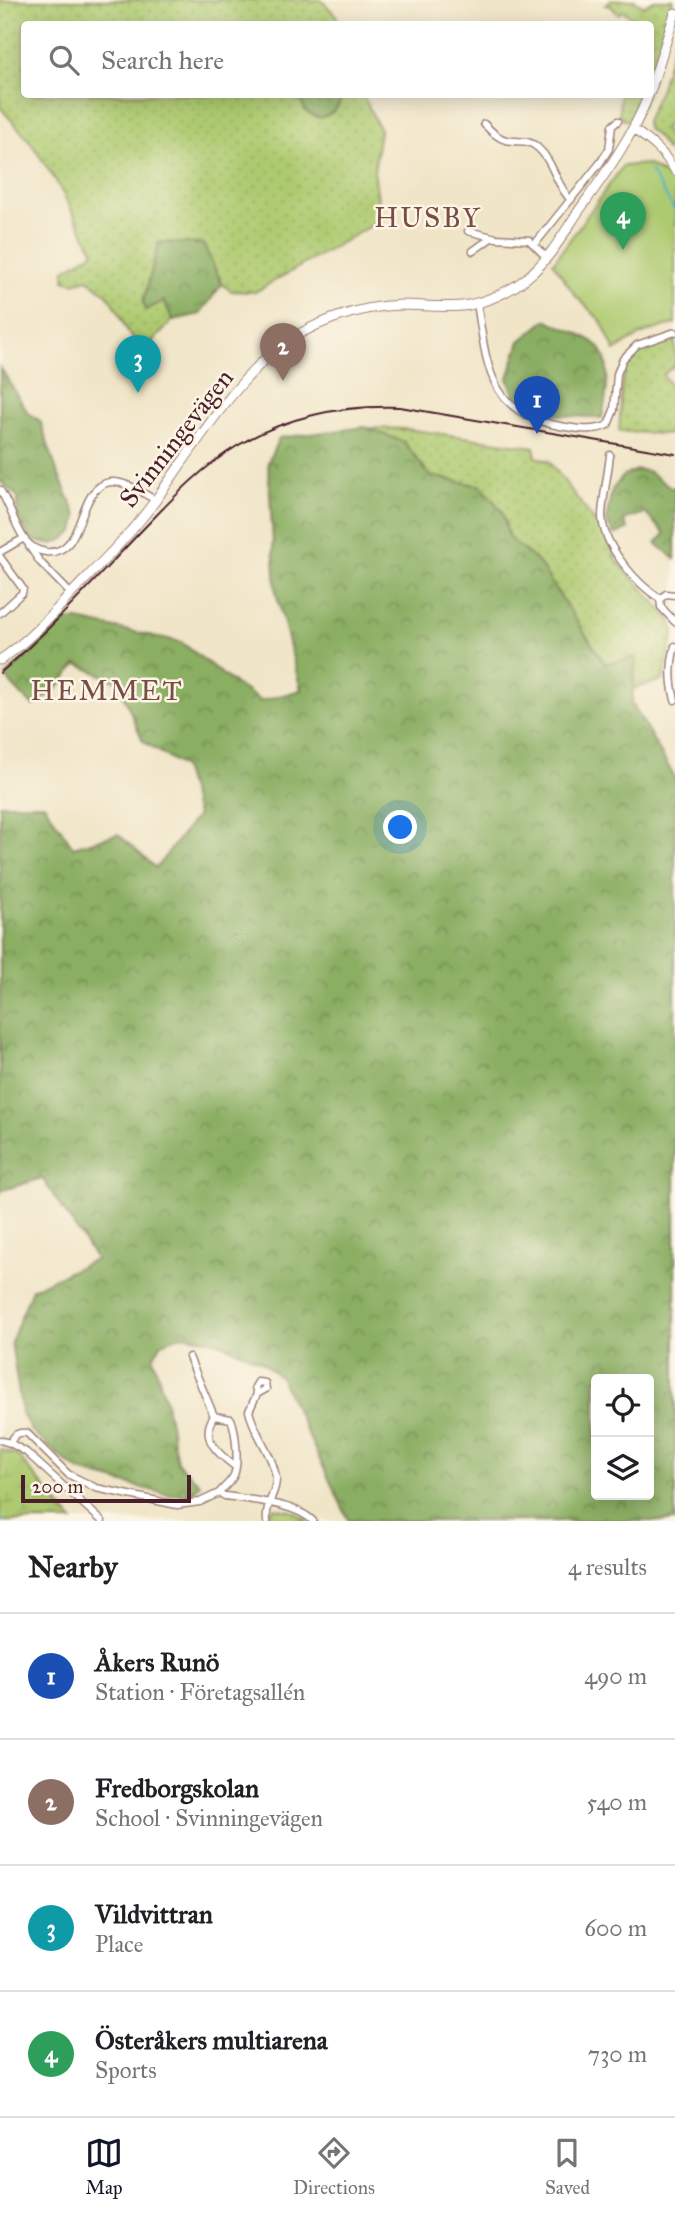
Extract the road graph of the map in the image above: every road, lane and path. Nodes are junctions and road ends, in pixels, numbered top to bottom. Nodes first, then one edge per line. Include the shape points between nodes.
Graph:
1 (675, 13) edge
2 (654, 80) edge
3 (648, 98) edge
4 (618, 121) dead end
5 (484, 124) dead end
6 (634, 130) junction
7 (675, 171) edge
8 (571, 200) junction
9 (468, 232) dead end
10 (496, 238) junction
11 (535, 244) junction
12 (473, 251) dead end
13 (546, 257) junction
14 (477, 303) junction
15 (675, 332) edge
16 (610, 455) dead end
17 (0, 490) edge
18 (155, 500) junction
19 (26, 541) junction
20 (0, 552) edge
21 (0, 557) edge
22 (72, 594) junction
23 (675, 595) edge
24 (660, 599) junction
25 (0, 613) edge
26 (675, 622) edge
27 (675, 646) edge
28 (0, 660) edge
29 (675, 700) edge
30 (189, 1357) dead end
31 (257, 1394) dead end
32 (214, 1416) junction
33 (0, 1440) edge
34 (10, 1443) junction
35 (236, 1467) junction
36 (219, 1493) junction
37 (267, 1504) junction
38 (102, 1521) edge
39 (267, 1521) edge
40 (313, 1521) edge

1 - 2 main road, Svinningevägen
3 - 6 main road, Svinningevägen
4 - 8 street via 611,129 609,149
5 - 8 street via 506,140 527,140 538,147
6 - 7 street via 666,155
6 - 13 main road, Svinningevägen
8 - 11 street
9 - 10 street
10 - 11 street
10 - 12 street
11 - 13 street
13 - 14 main road, Svinningevägen via 521,283
14 - 15 street via 484,350 502,396 524,415 561,426 590,429 608,425 619,365 644,342
14 - 18 main road, Svinningevägen via 367,309 288,341 240,387
16 - 24 street via 602,517 605,528 625,566
17 - 19 street
18 - 19 street via 109,482 91,495 65,547 42,551
18 - 22 main road, Svinningevägen
19 - 20 street
19 - 22 street
21 - 25 street via 23,589
22 - 28 main road, Svinningevägen
23 - 24 street
24 - 26 street via 661,607
27 - 29 street via 670,679
30 - 32 street
31 - 37 street via 250,1417 276,1480
32 - 35 street via 207,1434 213,1447
32 - 35 street via 232,1419
33 - 34 street
34 - 36 street via 14,1434 27,1433 68,1475 134,1498 177,1505
34 - 38 street
35 - 36 street via 233,1478
36 - 37 street
37 - 39 street
37 - 40 street via 295,1510

